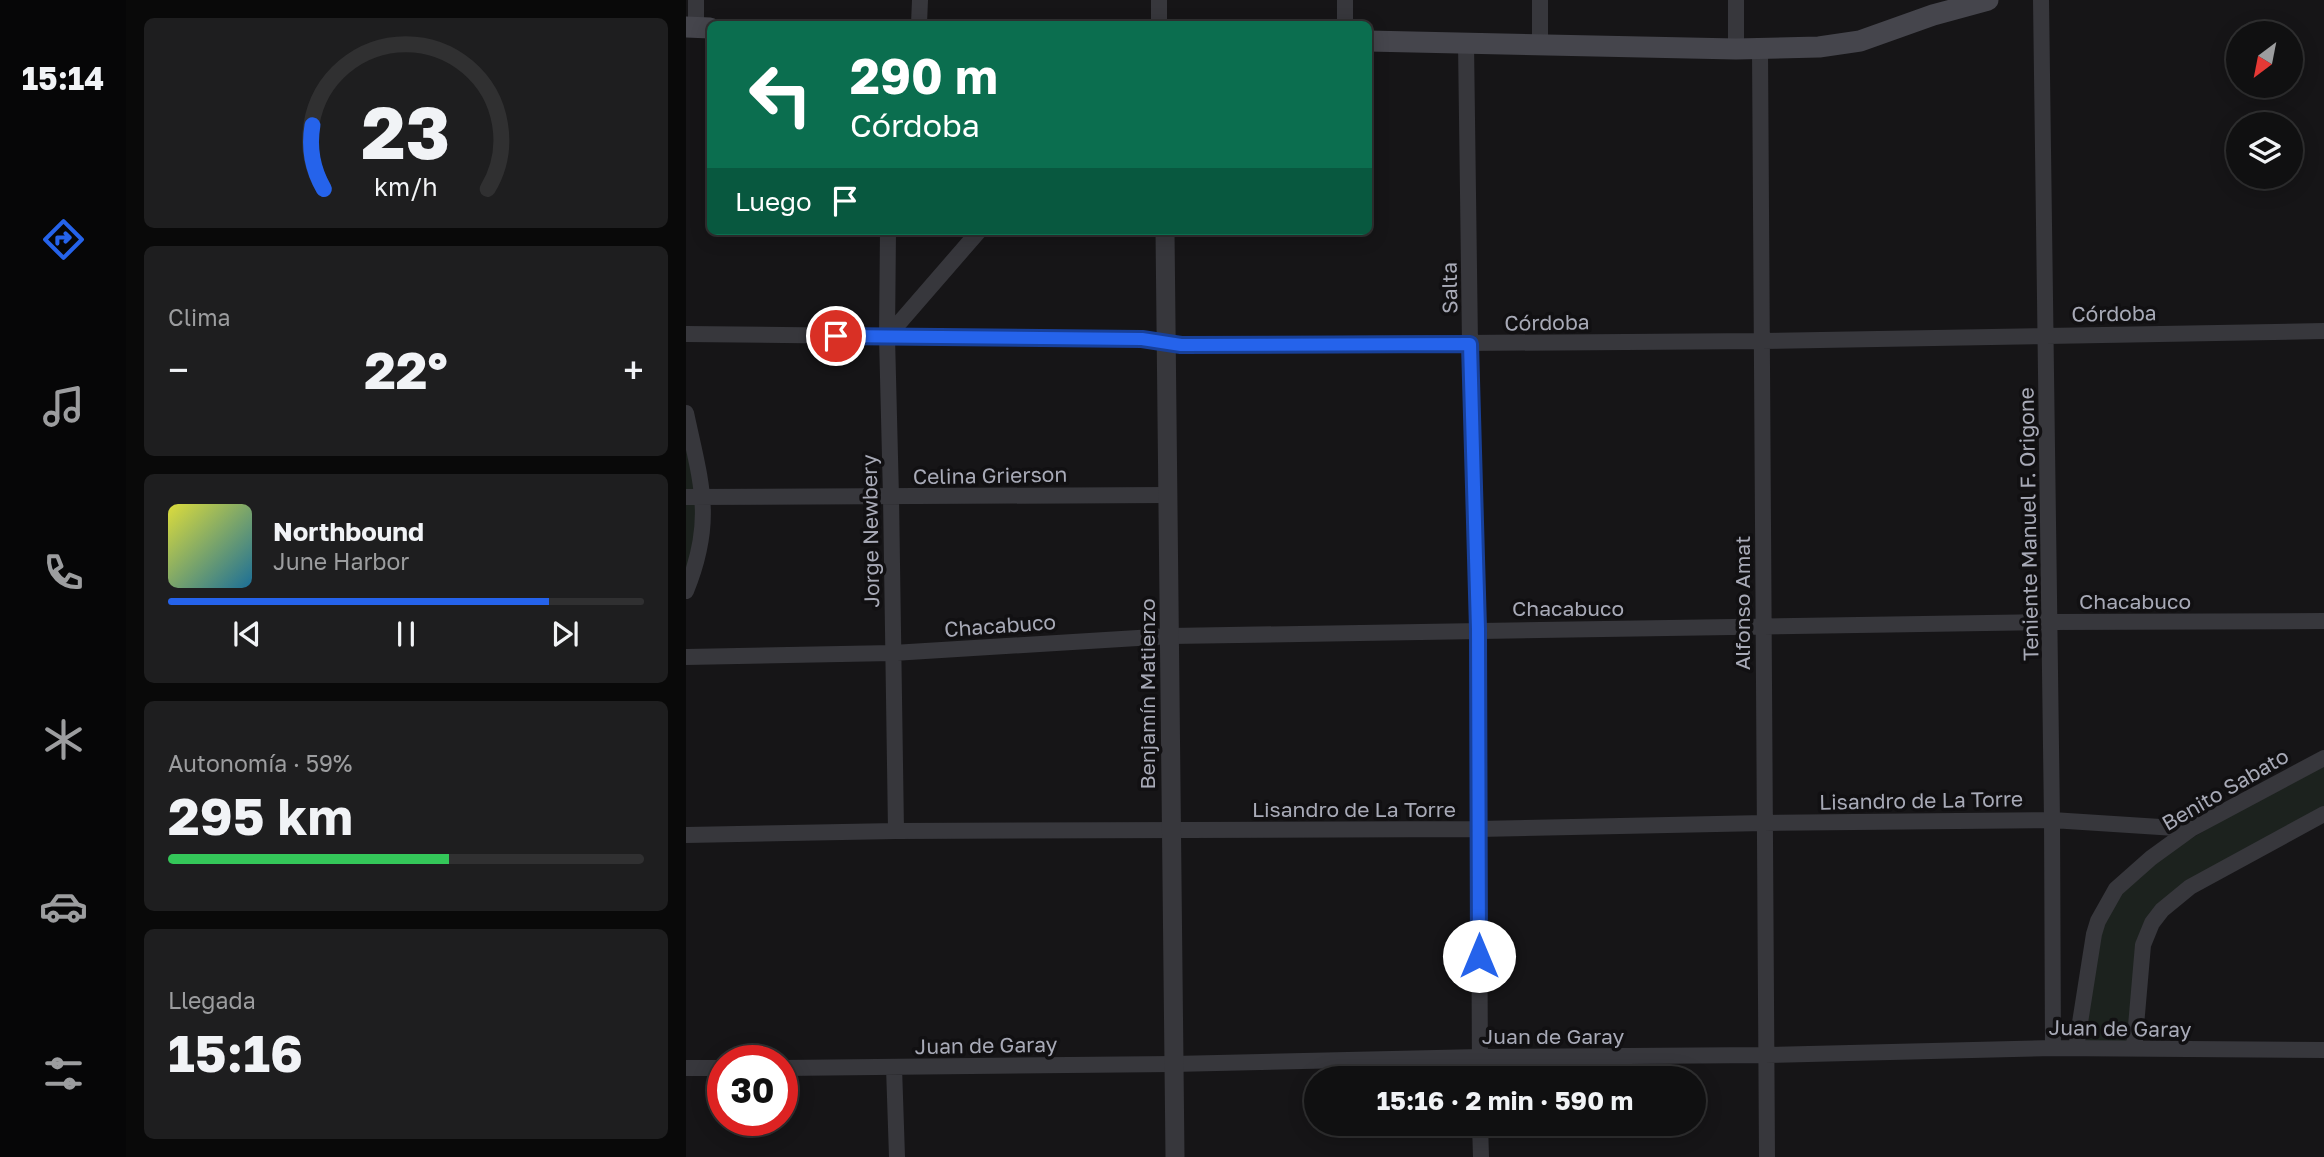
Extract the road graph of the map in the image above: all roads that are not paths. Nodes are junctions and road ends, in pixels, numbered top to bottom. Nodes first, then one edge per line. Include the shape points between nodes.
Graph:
1 (696, 0) edge
2 (920, 0) edge
3 (1159, 0) edge
4 (1345, 0) edge
5 (1540, 0) edge
6 (1736, 0) edge
7 (1988, 0) edge
8 (2041, 0) edge
9 (1933, 8) edge
10 (919, 21) edge
11 (1159, 21) edge
12 (1345, 21) edge
13 (697, 28) edge
14 (1372, 41) edge
15 (1466, 43) junction
16 (1539, 45) junction
17 (1735, 49) junction
18 (1760, 50) junction
19 (888, 235) edge
20 (976, 235) edge
21 (1166, 235) edge
22 (2324, 331) edge
23 (686, 334) edge
24 (2047, 334) junction
25 (887, 337) junction
26 (1761, 341) junction
27 (1167, 343) junction
28 (1470, 344) junction
29 (686, 413) edge
30 (1168, 495) junction
31 (686, 497) edge
32 (704, 497) junction
33 (891, 497) junction
34 (686, 591) edge
35 (2324, 621) edge
36 (2049, 622) junction
37 (1763, 628) junction
38 (1478, 629) junction
39 (1170, 636) junction
40 (893, 653) junction
41 (686, 657) edge
42 (2324, 758) edge
43 (2324, 814) edge
44 (2052, 820) junction
45 (1764, 823) junction
46 (1478, 829) junction
47 (2191, 829) junction
48 (896, 831) junction
49 (1170, 832) junction
50 (686, 835) edge
51 (2053, 1048) junction
52 (2076, 1048) junction
53 (2134, 1049) junction
54 (2324, 1051) edge
55 (1765, 1055) junction
56 (1480, 1057) junction
57 (1173, 1063) junction
58 (1480, 1066) edge
59 (894, 1067) junction
60 (686, 1068) edge
61 (707, 1068) edge
62 (798, 1068) edge
63 (1480, 1136) edge
64 (897, 1157) edge
65 (1175, 1157) edge
66 (1480, 1157) edge
67 (1767, 1157) edge

1 - 13 street
2 - 10 street
3 - 11 street
4 - 12 street
5 - 16 street
6 - 17 street
7 - 9 main road
8 - 24 street, Teniente Manuel F. Origone
9 - 18 main road via 1860,41
14 - 15 main road
15 - 16 main road
15 - 28 street, Salta
16 - 17 main road
17 - 18 main road
18 - 26 street, Alfonso Amat
19 - 25 street, Jorge Newbery
20 - 25 street
21 - 27 street, Benjamín Matienzo
22 - 24 street, Córdoba
23 - 25 street, Córdoba
24 - 26 street, Córdoba
24 - 36 street, Teniente Manuel F. Origone
25 - 27 street, Córdoba
25 - 33 street, Jorge Newbery
26 - 28 street, Córdoba
26 - 37 street, Alfonso Amat
27 - 28 street, Córdoba
27 - 30 street, Benjamín Matienzo
28 - 38 street, Salta
29 - 32 street
30 - 33 street, Celina Grierson
30 - 39 street, Benjamín Matienzo
31 - 32 street, Celina Grierson
32 - 33 street, Celina Grierson
32 - 34 street via 703,535
33 - 40 street, Jorge Newbery
35 - 36 street, Chacabuco
36 - 37 street, Chacabuco
36 - 44 street, Teniente Manuel F. Origone
37 - 38 street, Chacabuco
37 - 45 street, Alfonso Amat
38 - 39 street, Chacabuco
38 - 46 street, Salta
39 - 40 street, Chacabuco
39 - 49 street, Benjamín Matienzo
40 - 41 street, Chacabuco
40 - 48 street, Jorge Newbery
42 - 47 street, Benito Sabato
43 - 53 street via 2190,887 2162,910 2143,945
44 - 45 street, Lisandro de La Torre
44 - 47 street, Lisandro de La Torre
44 - 51 street, Teniente Manuel F. Origone
45 - 46 street, Lisandro de La Torre
45 - 55 street, Alfonso Amat
46 - 49 street, Lisandro de La Torre
46 - 56 street, Salta
47 - 52 street, Benito Sabato via 2128,877 2108,901 2094,934
48 - 49 street, Lisandro de La Torre
48 - 50 street, Lisandro de La Torre
49 - 57 street, Benjamín Matienzo
51 - 52 street, Juan de Garay
51 - 55 street, Juan de Garay
52 - 53 street, Juan de Garay
53 - 54 street, Juan de Garay
55 - 56 street, Juan de Garay
55 - 67 street, Alfonso Amat
56 - 57 street, Juan de Garay
56 - 58 street, Salta
57 - 59 street, Juan de Garay
57 - 65 street, Benjamín Matienzo
59 - 62 street, Juan de Garay
59 - 64 street
60 - 61 street
63 - 66 street

